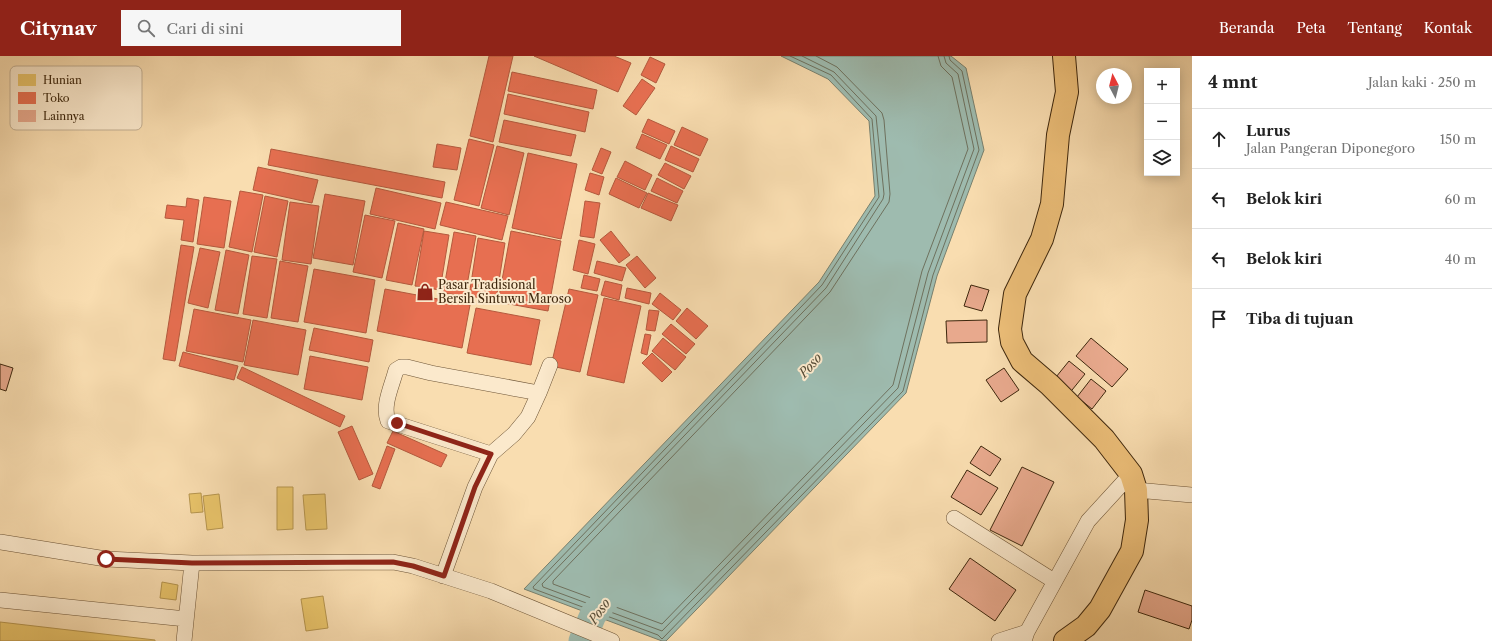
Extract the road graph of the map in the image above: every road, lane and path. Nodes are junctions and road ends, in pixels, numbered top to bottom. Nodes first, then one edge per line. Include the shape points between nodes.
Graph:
1 (1064, 56) edge
2 (550, 364) dead end
3 (539, 393) junction
4 (491, 454) junction
5 (1133, 482) junction
6 (1192, 495) edge
7 (954, 518) dead end
8 (0, 542) edge
9 (192, 563) junction
10 (444, 576) junction
11 (1054, 581) junction
12 (0, 600) edge
13 (186, 619) junction
14 (1026, 637) edge
15 (184, 641) edge
16 (612, 641) edge
17 (999, 641) edge
18 (1065, 641) edge

1 - 5 highway via 1067,92 1058,135 1052,204 1042,239 1015,294 1010,329 1012,342 1022,361 1104,439
2 - 3 street
3 - 4 street via 528,416 514,434
3 - 4 street via 407,366 396,370 386,403 388,421
4 - 10 street via 475,487
5 - 6 street
5 - 11 street via 1088,521
5 - 18 highway via 1137,520 1132,551 1100,609 1086,626
7 - 11 street
8 - 9 street via 106,559
9 - 10 street via 393,562
9 - 13 street
10 - 16 street via 491,591
11 - 14 street
12 - 13 street
13 - 15 street
14 - 17 street

